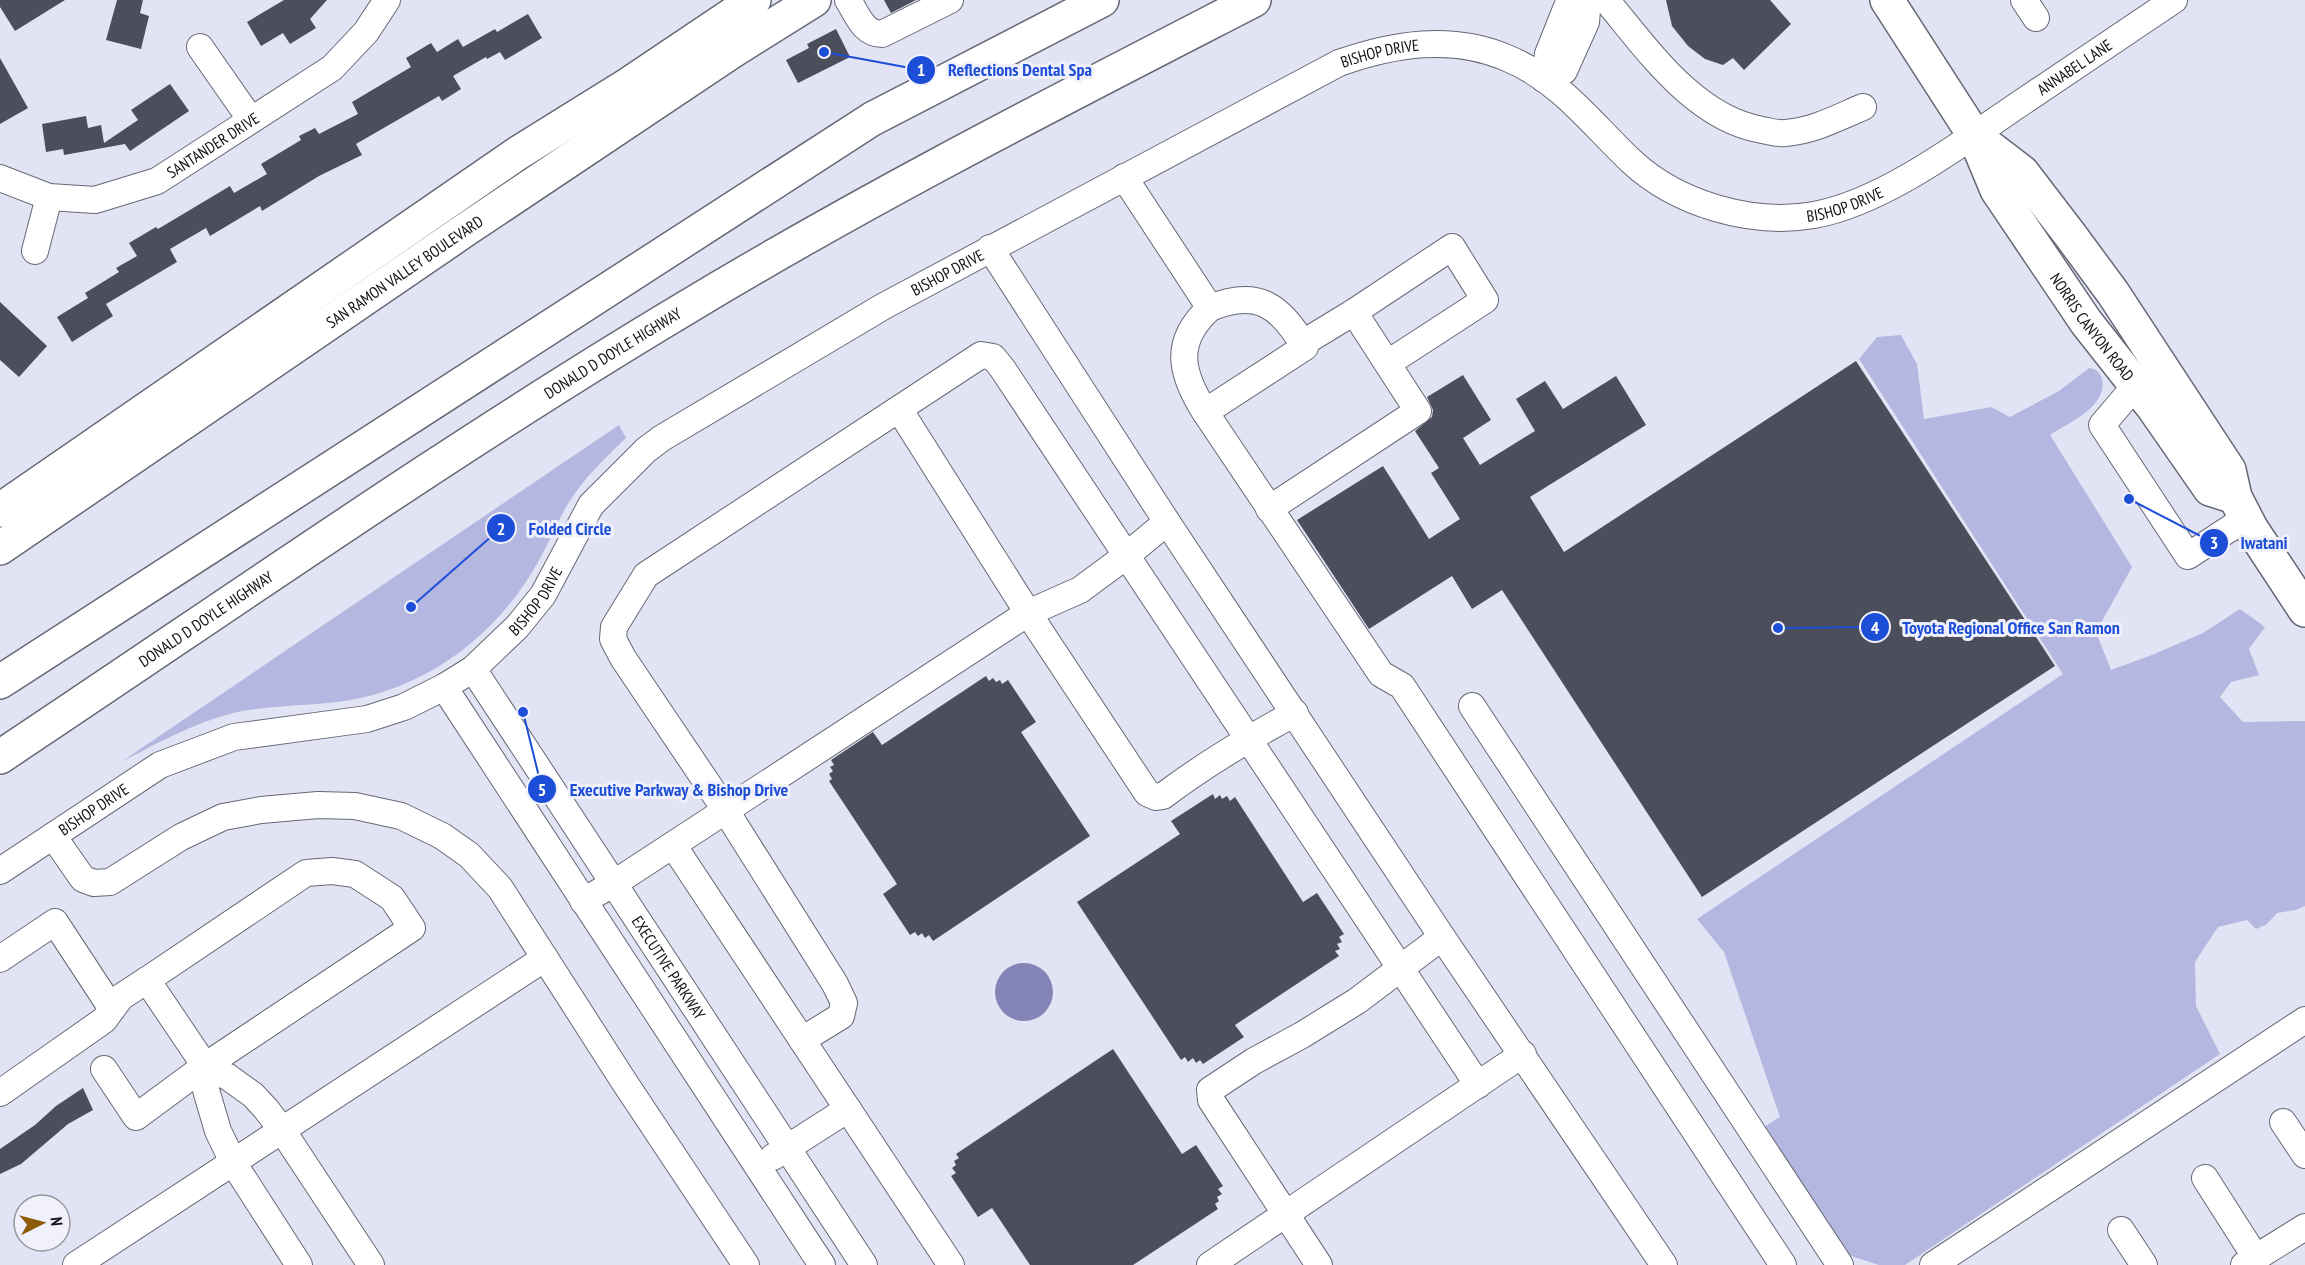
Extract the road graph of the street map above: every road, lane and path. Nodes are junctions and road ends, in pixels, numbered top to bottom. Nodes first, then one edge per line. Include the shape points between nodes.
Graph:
1 (387, 0) edge
2 (754, 0) edge
3 (814, 0) edge
4 (848, 0) edge
5 (950, 0) edge
6 (1102, 0) edge
7 (1254, 0) edge
8 (1571, 0) edge
9 (1588, 0) edge
10 (1606, 0) edge
11 (1887, 0) edge
12 (2174, 0) edge
13 (200, 47) dead end
14 (1544, 79) junction
15 (1863, 107) dead end
16 (251, 120) junction
17 (1974, 135) junction
18 (0, 177) edge
19 (1124, 177) junction
20 (49, 197) junction
21 (990, 248) junction
22 (36, 251) dead end
23 (1210, 308) junction
24 (1354, 312) junction
25 (1303, 343) junction
26 (1388, 363) junction
27 (2136, 385) junction
28 (899, 409) junction
29 (1205, 412) junction
30 (2240, 507) junction
31 (1269, 509) junction
32 (0, 510) edge
33 (1167, 522) junction
34 (0, 548) edge
35 (1126, 556) junction
36 (2305, 610) edge
37 (1028, 614) junction
38 (473, 669) junction
39 (0, 682) edge
40 (444, 687) junction
41 (1472, 706) dead end
42 (1295, 713) junction
43 (1248, 738) junction
44 (0, 757) edge
45 (726, 811) junction
46 (53, 836) junction
47 (674, 845) junction
48 (0, 871) edge
49 (613, 884) junction
50 (583, 901) junction
51 (1442, 937) junction
52 (545, 958) junction
53 (0, 959) edge
54 (1400, 970) junction
55 (147, 980) junction
56 (112, 1010) junction
57 (2305, 1020) edge
58 (802, 1040) junction
59 (1523, 1054) junction
60 (205, 1066) junction
61 (104, 1069) dead end
62 (1478, 1085) junction
63 (0, 1093) edge
64 (848, 1109) junction
65 (2283, 1122) dead end
66 (282, 1130) junction
67 (787, 1148) junction
68 (2305, 1155) edge
69 (234, 1164) junction
70 (758, 1166) junction
71 (2205, 1178) dead end
72 (1287, 1214) junction
73 (2305, 1227) edge
74 (2121, 1230) dead end
75 (2259, 1260) edge
76 (76, 1265) edge
77 (298, 1265) edge
78 (371, 1265) edge
79 (746, 1265) edge
80 (822, 1265) edge
81 (864, 1265) edge
82 (951, 1265) edge
83 (1210, 1265) edge
84 (1319, 1265) edge
85 (1664, 1265) edge
86 (1783, 1265) edge
87 (1840, 1265) edge
88 (1933, 1265) edge
89 (2145, 1265) edge

1 - 16 street, SANTANDER DRIVE via 366,32 332,68
2 - 32 main road, SAN RAMON VALLEY BOULEVARD via 518,153
3 - 34 main road, SAN RAMON VALLEY BOULEVARD via 465,230
4 - 5 street via 873,34 882,34
6 - 39 main road via 872,119
7 - 44 main road, DONALD D DOYLE HIGHWAY via 1021,120 687,307 537,399
8 - 14 street via 1548,54
9 - 14 street via 1586,22 1564,71
10 - 15 street via 1693,96 1742,124 1782,134 1810,130
11 - 17 main road, NORRIS CANYON ROAD
12 - 17 street, ANNABEL LANE
13 - 16 street
14 - 17 street, BISHOP DRIVE via 1576,104 1632,162 1667,189 1731,211 1759,216 1814,215 1858,203
14 - 19 street, BISHOP DRIVE via 1508,58 1482,50 1425,43 1395,46 1339,63
16 - 20 street, SANTANDER DRIVE via 157,181 95,200
17 - 27 main road, NORRIS CANYON ROAD via 1997,190 2086,322
17 - 30 main road, NORRIS CANYON ROAD via 2022,172 2113,293 2229,470
18 - 20 street, SANTANDER DRIVE
19 - 21 street, BISHOP DRIVE
19 - 23 street
20 - 22 street
21 - 33 street
21 - 38 street, BISHOP DRIVE via 742,389 646,450 591,505 543,595 517,627
23 - 25 street via 1237,300 1269,305 1284,315
23 - 29 street via 1191,330 1184,358 1190,388
24 - 25 street
24 - 26 street
24 - 26 street via 1452,247 1485,300
25 - 29 street via 1305,347
26 - 31 street via 1418,411
27 - 30 main road, NORRIS CANYON ROAD via 2210,489
27 - 30 street via 2102,425 2188,556
28 - 35 street via 981,355 993,357
28 - 37 street
28 - 45 street via 646,575 614,627 613,639 623,658
29 - 31 street
30 - 36 main road, NORRIS CANYON ROAD
31 - 86 street via 1381,674 1401,686
33 - 35 street
33 - 42 street
35 - 37 street via 1080,590
35 - 43 street
37 - 43 street via 1147,793 1163,796
37 - 45 street
38 - 40 street, BISHOP DRIVE
38 - 49 street, EXECUTIVE PARKWAY
40 - 46 street, BISHOP DRIVE via 404,707 367,719 234,736 198,749 160,765
40 - 50 street, EXECUTIVE PARKWAY
41 - 87 street
42 - 43 street
42 - 51 street
43 - 54 street
45 - 47 street
45 - 58 street via 844,1002 841,1016
46 - 48 street, BISHOP DRIVE
46 - 52 street via 82,879 102,883 222,817 318,805 355,806 401,816 442,836 469,855 500,888
47 - 49 street
47 - 58 street
49 - 50 street
49 - 67 street, EXECUTIVE PARKWAY
50 - 70 street, EXECUTIVE PARKWAY
51 - 54 street
51 - 59 street
52 - 66 street
52 - 79 street
53 - 56 street via 55,922
54 - 62 street
54 - 72 street via 1312,1030 1210,1090 1211,1100
55 - 56 street via 121,997
55 - 60 street
55 - 60 street via 306,873 355,874 392,898 412,928
56 - 63 street via 104,1020
57 - 88 street
58 - 64 street
59 - 62 street
59 - 85 street
60 - 61 street via 136,1118
60 - 66 street via 253,1095
60 - 69 street via 212,1116
62 - 72 street
64 - 67 street
64 - 82 street
65 - 68 street
66 - 69 street
66 - 78 street
67 - 70 street
67 - 81 street, EXECUTIVE PARKWAY
69 - 76 street
69 - 77 street
70 - 80 street, EXECUTIVE PARKWAY
71 - 75 street
72 - 83 street
72 - 84 street
73 - 75 street
74 - 89 street

